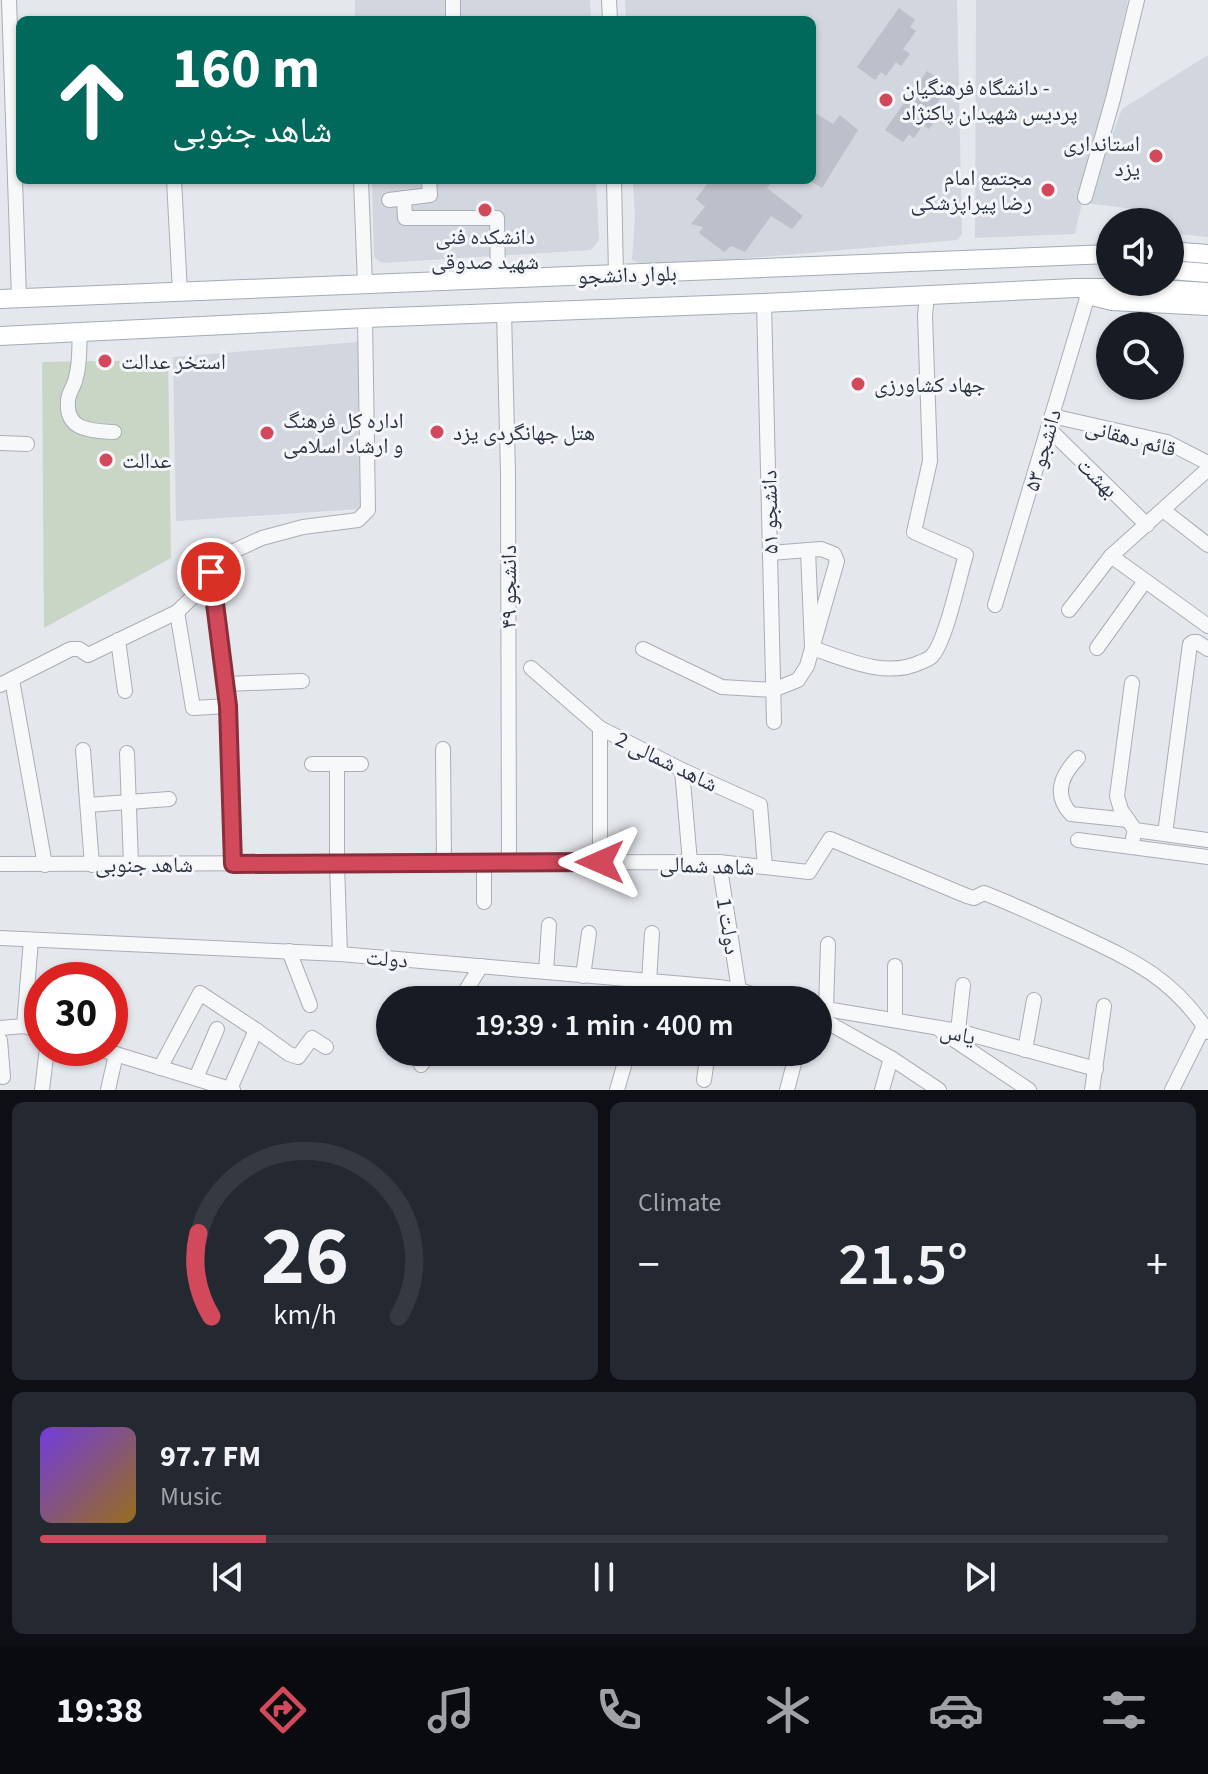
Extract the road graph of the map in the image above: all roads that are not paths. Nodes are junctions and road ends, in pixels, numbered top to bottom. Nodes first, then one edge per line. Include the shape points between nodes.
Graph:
1 (9, 0) edge
2 (1137, 0) edge
3 (6, 63) edge
4 (174, 184) edge
5 (361, 184) edge
6 (429, 184) edge
7 (614, 184) edge
8 (1085, 197) dead end
9 (1184, 252) edge
10 (1208, 254) edge
11 (1096, 255) edge
12 (1076, 256) junction
13 (1096, 260) edge
14 (1184, 271) edge
15 (1208, 273) edge
16 (616, 274) junction
17 (498, 279) junction
18 (365, 284) junction
19 (1081, 291) junction
20 (180, 292) junction
21 (1208, 292) edge
22 (927, 294) junction
23 (10, 299) edge
24 (764, 303) junction
25 (1208, 306) edge
26 (504, 312) junction
27 (365, 318) junction
28 (80, 332) junction
29 (0, 336) edge
30 (1050, 423) junction
31 (114, 432) dead end
32 (0, 443) edge
33 (27, 444) dead end
34 (1208, 466) edge
35 (1163, 510) junction
36 (1147, 525) junction
37 (1208, 545) edge
38 (808, 550) junction
39 (770, 553) junction
40 (1111, 556) junction
41 (211, 572) junction
42 (1145, 581) junction
43 (995, 605) dead end
44 (1069, 610) dead end
45 (177, 612) junction
46 (1208, 626) edge
47 (118, 640) junction
48 (812, 648) junction
49 (1097, 648) dead end
50 (643, 649) dead end
51 (1208, 649) edge
52 (531, 668) dead end
53 (302, 681) dead end
54 (6, 683) edge
55 (1132, 683) dead end
56 (225, 684) junction
57 (773, 690) junction
58 (125, 691) dead end
59 (228, 706) junction
60 (774, 722) dead end
61 (600, 728) junction
62 (443, 749) dead end
63 (83, 750) dead end
64 (127, 753) dead end
65 (1078, 758) dead end
66 (312, 764) dead end
67 (337, 764) junction
68 (361, 764) dead end
69 (682, 770) junction
70 (169, 799) dead end
71 (128, 802) junction
72 (88, 805) junction
73 (1131, 825) junction
74 (1165, 834) junction
75 (1078, 840) dead end
76 (1208, 840) edge
77 (1131, 847) junction
78 (1208, 857) edge
79 (600, 862) junction
80 (690, 862) junction
81 (719, 862) junction
82 (444, 863) junction
83 (484, 863) junction
84 (509, 863) junction
85 (0, 864) edge
86 (131, 864) junction
87 (233, 864) junction
88 (337, 864) junction
89 (45, 865) junction
90 (92, 865) junction
91 (765, 867) junction
92 (484, 902) dead end
93 (549, 925) dead end
94 (589, 933) dead end
95 (652, 933) dead end
96 (0, 938) edge
97 (31, 940) junction
98 (828, 944) dead end
99 (289, 951) junction
100 (340, 954) junction
101 (29, 962) edge
102 (481, 966) junction
103 (895, 966) dead end
104 (546, 972) junction
105 (583, 976) junction
106 (649, 982) junction
107 (963, 985) dead end
108 (469, 986) edge
109 (648, 986) edge
110 (672, 986) edge
111 (738, 986) edge
112 (824, 986) edge
113 (1034, 1000) dead end
114 (310, 1005) dead end
115 (1104, 1006) dead end
116 (832, 1013) edge
117 (832, 1019) edge
118 (895, 1020) junction
119 (24, 1026) edge
120 (0, 1028) edge
121 (937, 1028) junction
122 (217, 1029) dead end
123 (1206, 1029) edge
124 (256, 1030) junction
125 (958, 1031) junction
126 (0, 1040) edge
127 (326, 1047) dead end
128 (1025, 1050) junction
129 (128, 1058) edge
130 (891, 1058) junction
131 (45, 1066) edge
132 (113, 1066) edge
133 (624, 1066) edge
134 (706, 1066) edge
135 (793, 1066) edge
136 (160, 1068) junction
137 (1096, 1069) junction
138 (3, 1077) dead end
139 (196, 1078) junction
140 (704, 1080) dead end
141 (42, 1090) edge
142 (108, 1090) edge
143 (232, 1090) edge
144 (617, 1090) edge
145 (787, 1090) edge
146 (882, 1090) edge
147 (939, 1090) edge
148 (1029, 1090) edge
149 (1092, 1090) edge
150 (1172, 1090) edge

1 - 3 street
2 - 8 street
3 - 23 street
4 - 20 street
5 - 18 street
6 - 17 street via 430,195 397,199 405,218 497,218
7 - 16 street
9 - 10 main road
11 - 12 main road, بلوار دانشجو
12 - 13 main road
12 - 16 main road, بلوار دانشجو
14 - 15 main road
16 - 17 main road, بلوار دانشجو
17 - 18 main road, بلوار دانشجو
18 - 20 main road, بلوار دانشجو
19 - 21 main road
19 - 22 main road, بلوار دانشجو
19 - 25 main road via 1112,301
19 - 30 street, دانشجو ۵۳
20 - 23 main road, بلوار دانشجو
22 - 24 main road, بلوار دانشجو
22 - 48 street via 930,461 914,532 966,555 942,639 931,657 885,669
24 - 26 main road, بلوار دانشجو
24 - 39 street, دانشجو ۵۱
26 - 27 main road, بلوار دانشجو
26 - 84 street, دانشجو ۴۹
27 - 28 main road, بلوار دانشجو
27 - 41 street via 368,510 358,520 262,538 227,554
28 - 29 main road, بلوار دانشجو
28 - 31 street via 68,410 87,431
30 - 34 street, قائم دهقانی via 1167,442
30 - 36 street, بهشت
30 - 43 street, دانشجو ۵۳
32 - 33 street
34 - 35 street
35 - 36 street
35 - 37 street
36 - 40 street
38 - 39 street
38 - 48 street
38 - 48 street via 821,549 837,561
39 - 57 street, دانشجو ۵۱
40 - 42 street
40 - 44 street
41 - 45 street
41 - 56 street
42 - 46 street
42 - 49 street
45 - 47 street
45 - 59 street via 193,708
47 - 54 street via 88,655 71,649
47 - 58 street
48 - 57 street via 798,680
50 - 57 street via 722,687
51 - 74 street via 1190,644
52 - 61 street, شاهد شمالی 2
53 - 56 street
54 - 89 street
55 - 73 street via 1117,796
56 - 59 street
57 - 60 street, دانشجو ۵۱
59 - 87 street
61 - 69 street, شاهد شمالی 2
61 - 79 street
62 - 82 street
63 - 72 street
64 - 71 street
65 - 73 street via 1067,768 1062,804 1071,814
66 - 67 street
67 - 68 street
67 - 88 street
69 - 80 street
69 - 91 street, شاهد شمالی 2 via 760,805
70 - 71 street
71 - 72 street
71 - 86 street
72 - 90 street
73 - 74 street
73 - 77 street
74 - 76 street
75 - 77 street
77 - 78 street
79 - 80 street, شاهد شمالی
79 - 84 street, شاهد شمالی
80 - 81 street, شاهد شمالی
81 - 91 street, شاهد شمالی
81 - 111 street, دولت 1
82 - 83 street, شاهد شمالی
82 - 88 street, شاهد شمالی
83 - 84 street, شاهد شمالی
83 - 92 street
85 - 89 street, شاهد جنوبی
86 - 87 street, شاهد جنوبی
86 - 90 street, شاهد جنوبی
87 - 88 street, شاهد جنوبی
88 - 100 street
89 - 90 street, شاهد جنوبی
91 - 123 street, شاهد شمالی via 809,872 834,839 967,896 984,893 1135,962 1189,1005
93 - 104 street
94 - 105 street
95 - 106 street
96 - 97 street, دولت
97 - 99 street, دولت
97 - 101 street
98 - 112 street
99 - 100 street, دولت
99 - 114 street
100 - 102 street, دولت
102 - 104 street, دولت
102 - 108 street
103 - 118 street
104 - 105 street, دولت
105 - 106 street, دولت
106 - 109 street
106 - 110 street, دولت
107 - 125 street
113 - 128 street
115 - 137 street
116 - 118 street, یاس
117 - 130 street
118 - 121 street, یاس
119 - 120 street
121 - 125 street, یاس
121 - 148 street
122 - 139 street
123 - 150 street
124 - 127 street via 298,1057 312,1038
124 - 136 street via 200,993
124 - 143 street
125 - 128 street, یاس
126 - 138 street
128 - 137 street, یاس
129 - 136 street
130 - 146 street
130 - 147 street
131 - 141 street
132 - 142 street
133 - 144 street
134 - 140 street
135 - 145 street
136 - 139 street
137 - 149 street
139 - 143 street

